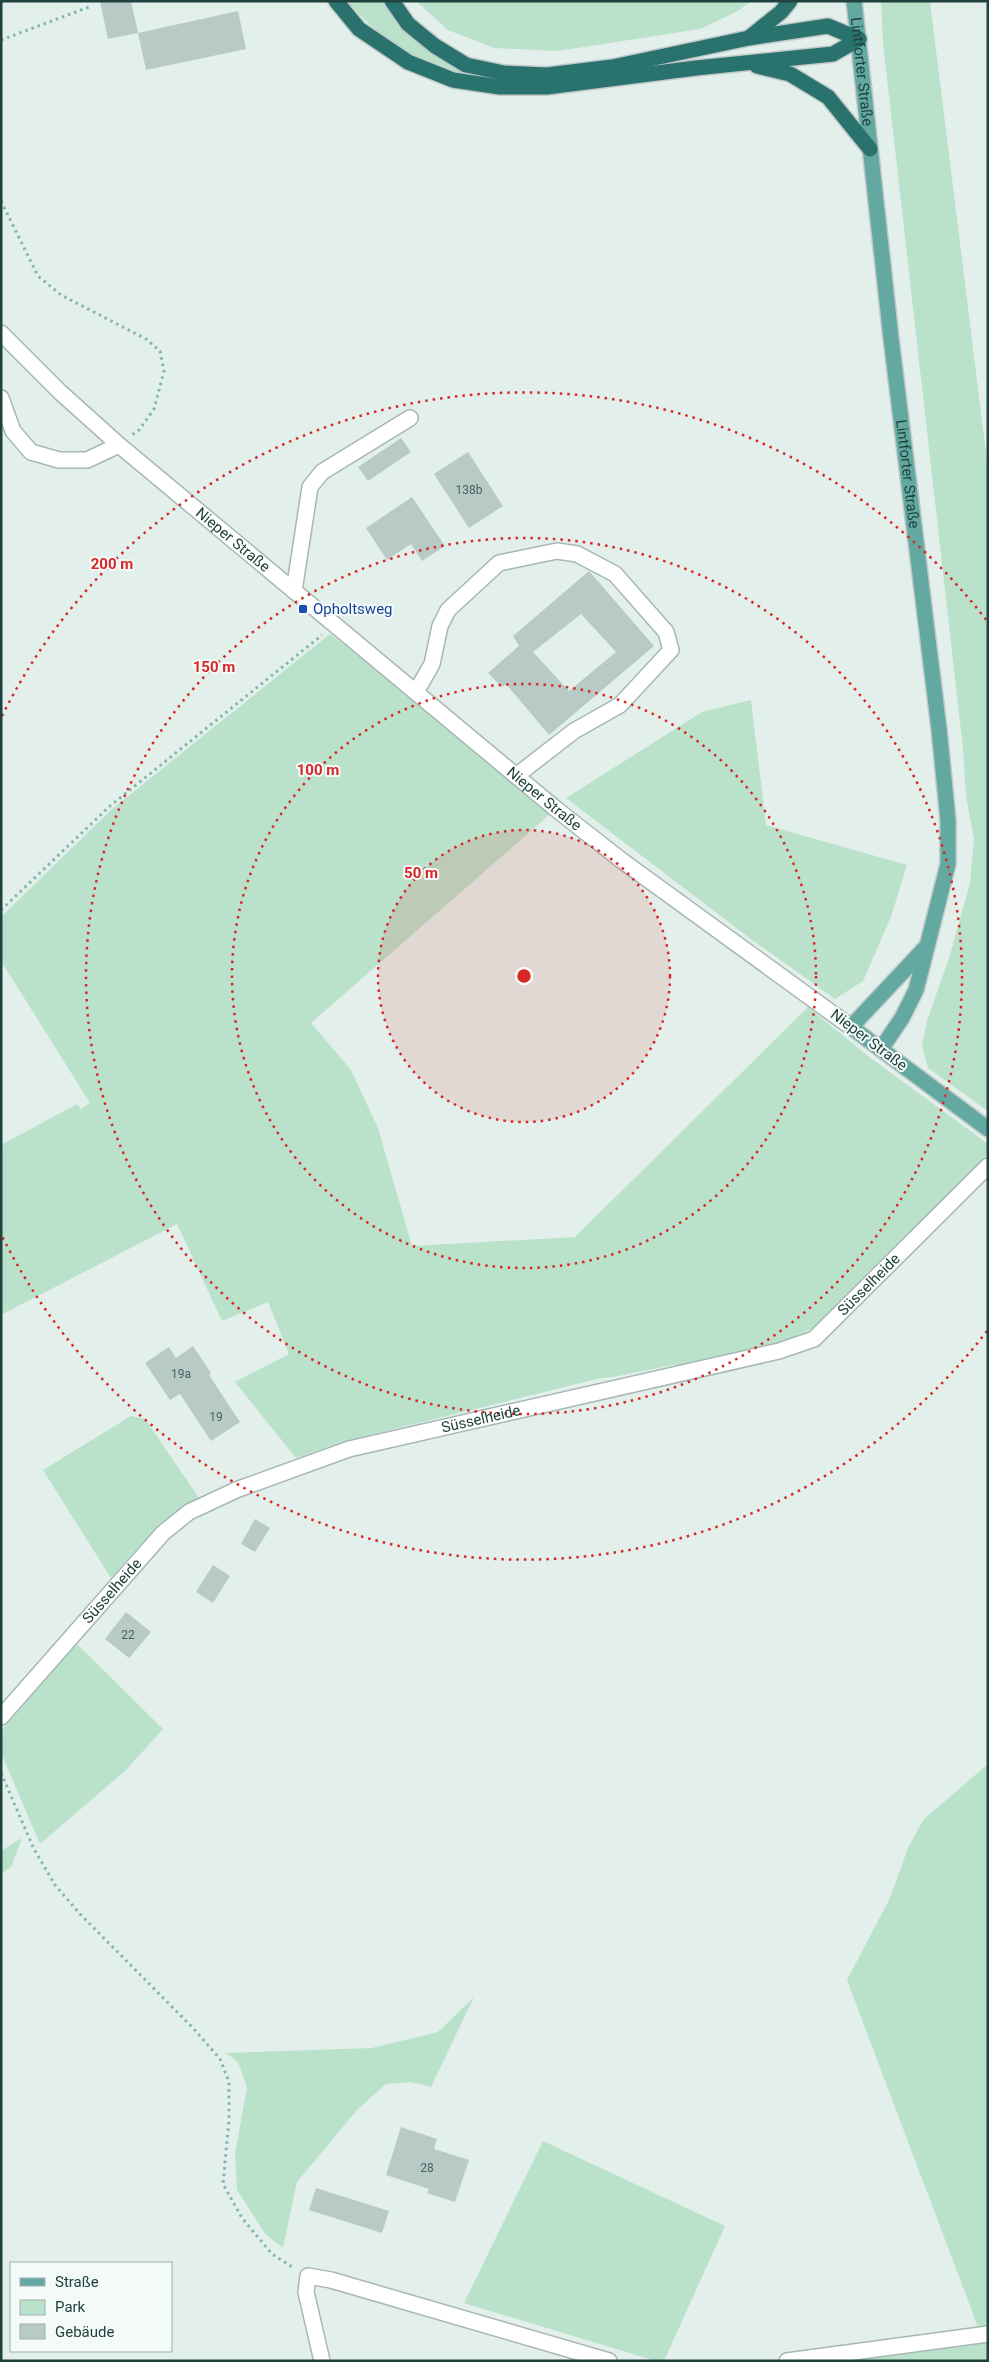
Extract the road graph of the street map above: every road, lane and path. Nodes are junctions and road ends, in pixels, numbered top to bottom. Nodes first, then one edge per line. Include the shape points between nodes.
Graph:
1 (336, 1) edge
2 (392, 1) edge
3 (790, 1) edge
4 (854, 1) edge
5 (89, 7) dead end
6 (749, 38) junction
7 (858, 39) junction
8 (1, 40) edge
9 (746, 63) junction
10 (870, 149) junction
11 (1, 200) edge
12 (1, 333) edge
13 (1, 398) edge
14 (410, 418) dead end
15 (119, 444) junction
16 (294, 591) junction
17 (334, 625) junction
18 (416, 692) junction
19 (516, 776) junction
20 (1, 910) edge
21 (928, 945) junction
22 (851, 1027) junction
23 (881, 1049) junction
24 (988, 1129) edge
25 (988, 1166) edge
26 (1, 1717) edge
27 (1, 1773) edge
28 (308, 2276) junction
29 (988, 2334) edge
30 (322, 2361) edge
31 (608, 2361) edge
32 (786, 2361) edge

1 - 9 highway via 359,29 408,62 453,80 500,88 548,87
2 - 6 highway via 408,24 435,46 466,65 504,72 548,75 612,67
3 - 6 highway
4 - 7 main road, Lintforter Straße
5 - 8 path
6 - 7 highway via 828,26
7 - 9 highway via 833,54
7 - 10 main road, Lintforter Straße
9 - 10 highway via 790,74 828,98
10 - 21 main road, Lintforter Straße via 948,820 948,864
11 - 15 path via 38,276 61,295 146,339 160,351 164,371 154,409 139,430
12 - 15 street, Nieper Straße via 60,392
13 - 15 street via 13,432 31,452 59,460 87,460
14 - 16 street via 322,472 310,487
15 - 16 street, Nieper Straße
16 - 17 street, Nieper Straße
17 - 18 street, Nieper Straße
17 - 20 path via 110,806
18 - 19 street, Nieper Straße
18 - 19 street via 432,664 440,626 448,610 499,563 557,551 577,554 615,574 666,632 672,650 620,705 574,731
19 - 22 street, Nieper Straße via 621,860
21 - 22 main road, Lintforter Straße
21 - 23 main road, Lintforter Straße via 916,990
22 - 23 main road, Nieper Straße
23 - 24 main road, Nieper Straße
25 - 26 street, Süsselheide via 814,1339 779,1352 349,1449 236,1490 189,1512 163,1533
27 - 28 path via 34,1849 55,1885 220,2059 229,2082 224,2184 242,2218 272,2254
28 - 30 street via 306,2292
28 - 31 street
29 - 32 street

